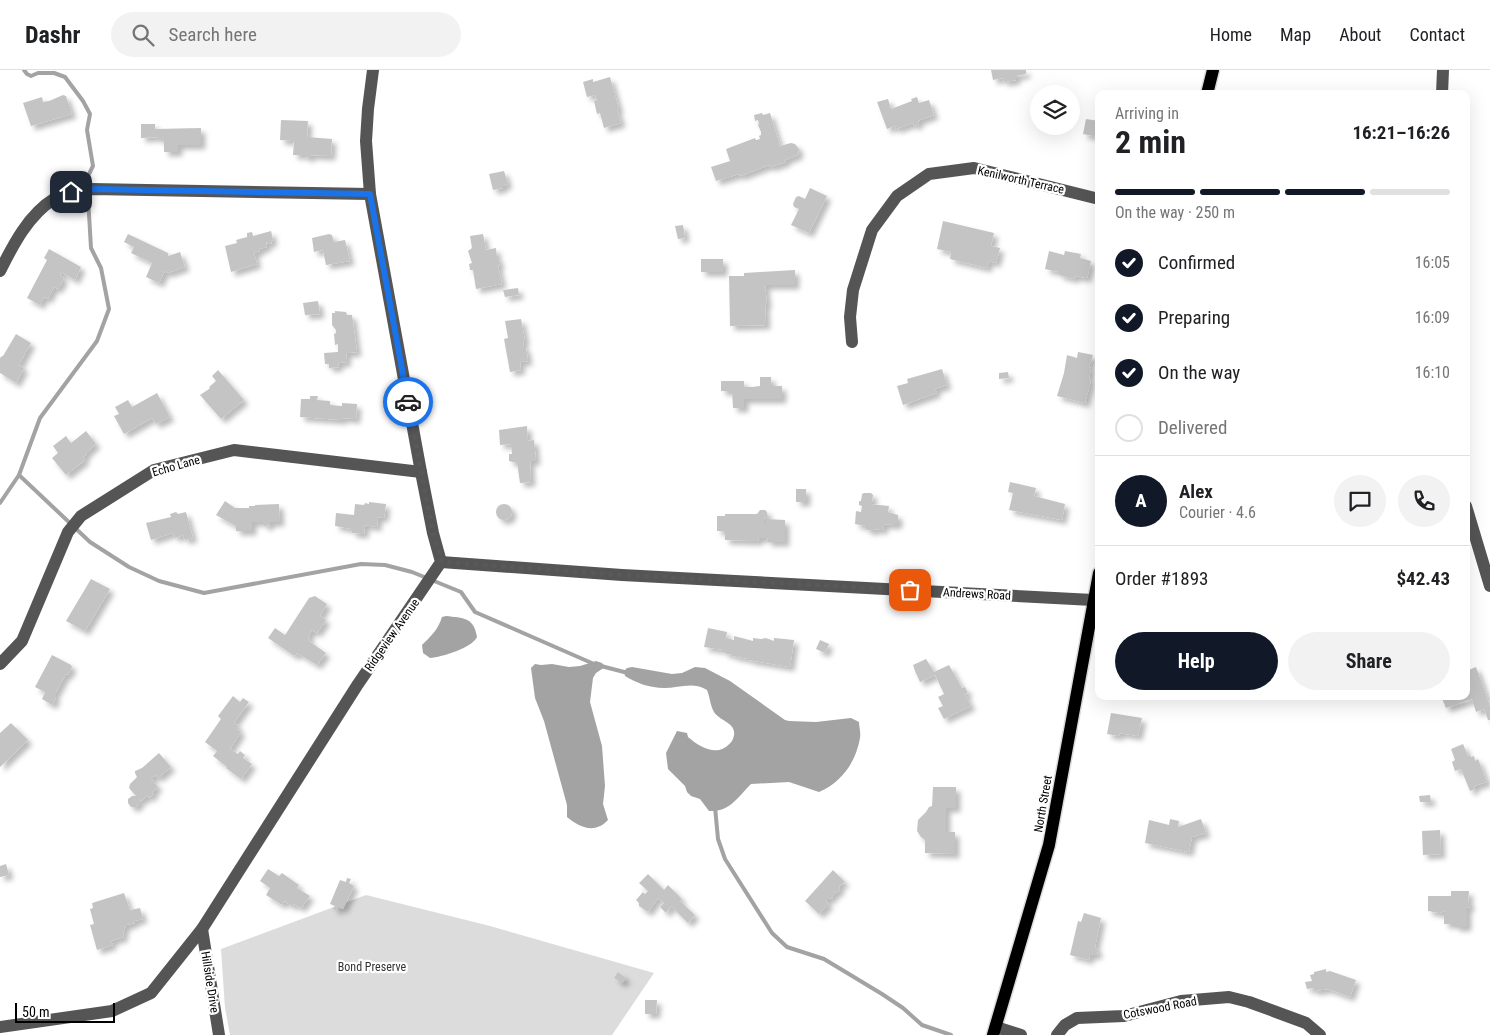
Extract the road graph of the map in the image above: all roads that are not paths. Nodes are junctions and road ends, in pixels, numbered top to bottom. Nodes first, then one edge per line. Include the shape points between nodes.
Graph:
1 (373, 70) edge
2 (1213, 70) edge
3 (1443, 70) edge
4 (1208, 90) edge
5 (1442, 90) edge
6 (370, 194) junction
7 (1095, 198) edge
8 (0, 271) edge
9 (852, 342) dead end
10 (421, 472) junction
11 (1470, 519) edge
12 (438, 567) junction
13 (1490, 586) edge
14 (1095, 591) edge
15 (1093, 600) junction
16 (0, 664) edge
17 (202, 929) junction
18 (0, 1027) edge
19 (994, 1031) edge
20 (219, 1035) edge
21 (1021, 1035) edge
22 (1057, 1035) edge
23 (1320, 1035) edge

1 - 6 street via 366,141
2 - 4 main road
3 - 5 street
6 - 8 street via 92,189 71,192 54,199 27,225
6 - 10 street
7 - 9 street, Kenilworth Terrace via 974,168 929,174 897,196 872,230 854,290 850,318
10 - 12 street
10 - 16 street, Echo Lane via 234,450 154,470 81,516 68,532 22,641
11 - 13 street
12 - 15 street, Andrews Road
12 - 17 street, Ridgeview Avenue via 358,684
14 - 15 main road, North Street
15 - 19 main road, North Street via 1049,845
17 - 18 street, Ridgeview Avenue via 151,993 112,1011
17 - 20 street, Hillside Drive
19 - 21 street
22 - 23 street, Cotswood Road via 1077,1018 1124,1016 1181,1001 1228,997 1306,1023

